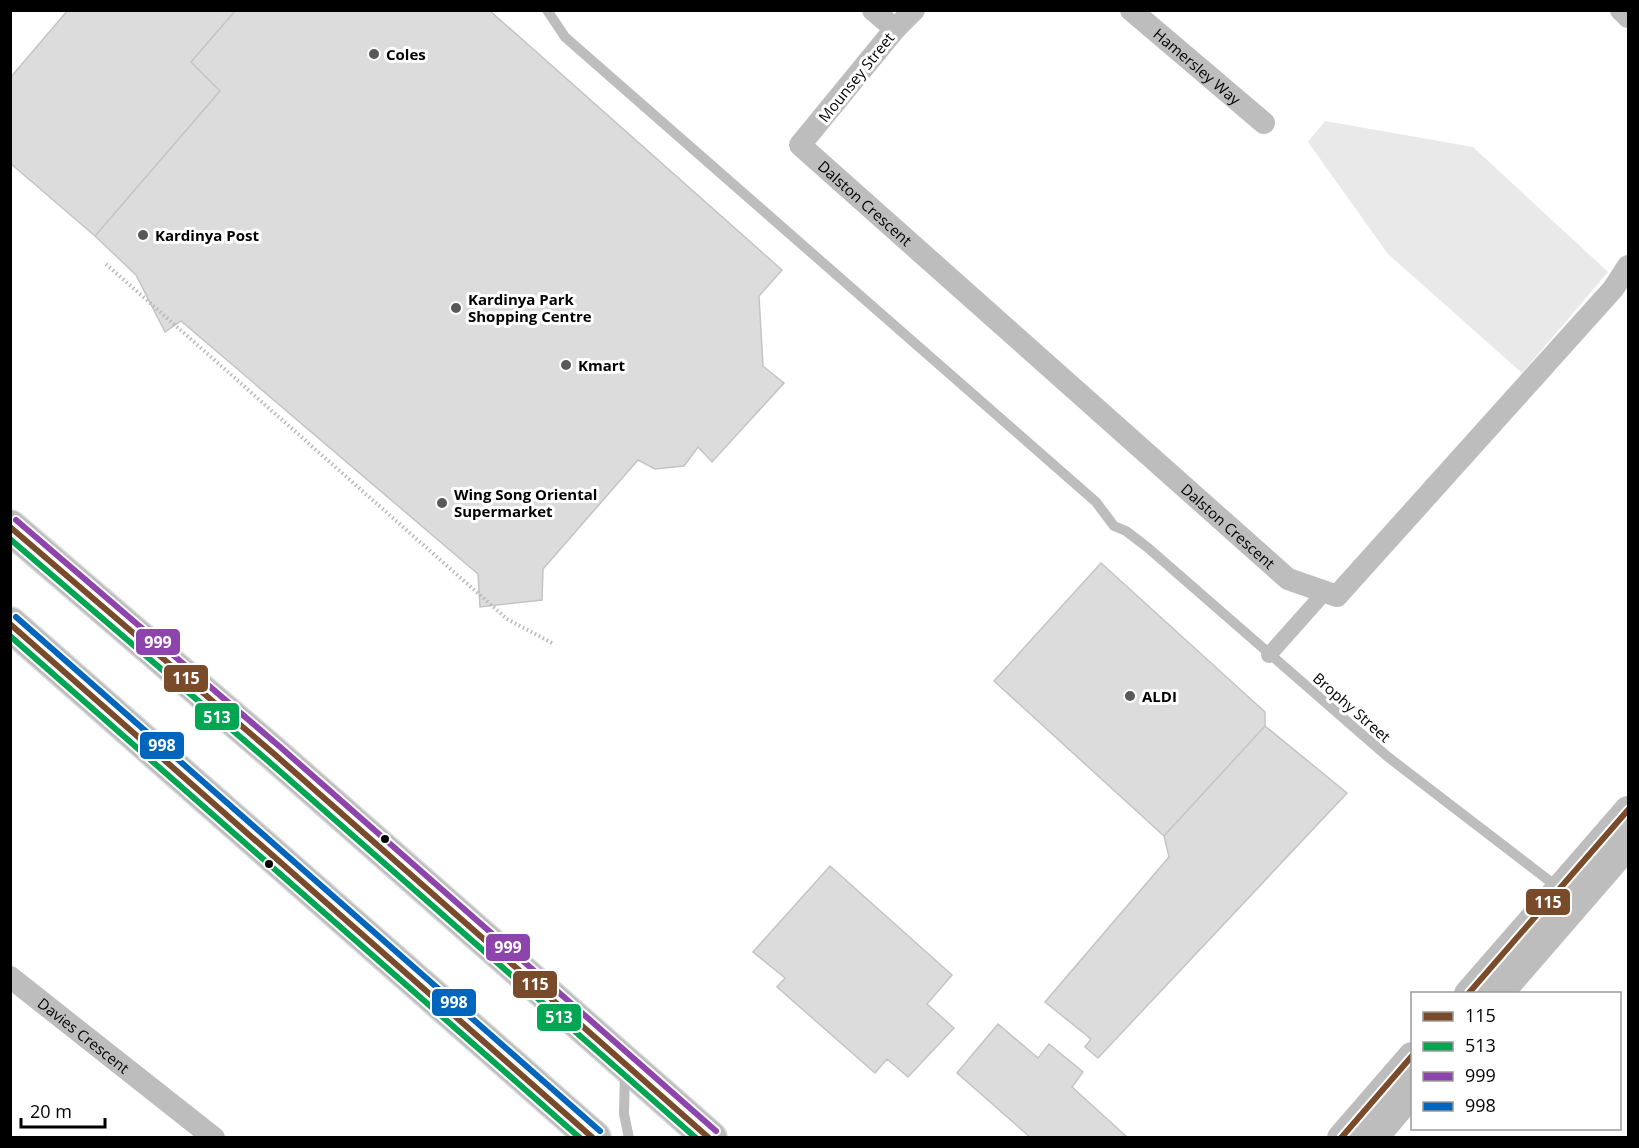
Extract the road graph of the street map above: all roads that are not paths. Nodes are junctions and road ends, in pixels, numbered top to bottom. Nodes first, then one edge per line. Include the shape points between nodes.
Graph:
1 (547, 10) edge
2 (873, 10) edge
3 (914, 10) edge
4 (1131, 10) edge
5 (1621, 10) edge
6 (1629, 17) edge
7 (895, 30) junction
8 (1264, 123) dead end
9 (800, 145) joint
10 (1629, 266) edge
11 (1621, 296) edge
12 (10, 527) edge
13 (1325, 592) junction
14 (10, 624) edge
15 (1269, 655) junction
16 (1629, 810) edge
17 (1629, 845) edge
18 (1568, 896) junction
19 (10, 977) edge
20 (1469, 992) edge
21 (1500, 992) edge
22 (1411, 1058) edge
23 (625, 1064) junction
24 (1411, 1095) edge
25 (214, 1137) edge
26 (594, 1137) edge
27 (629, 1137) edge
28 (710, 1137) edge
29 (1341, 1137) edge
30 (1374, 1137) edge

1 - 15 lane, Brophy Street via 565,37 1095,502 1114,526 1147,547
2 - 7 street
3 - 7 street, Mounsey Street
4 - 8 street, Hamersley Way
5 - 6 street
7 - 9 street, Mounsey Street
9 - 13 street, Dalston Crescent via 1288,579
10 - 11 street
11 - 13 street via 1337,596
12 - 23 highway via 291,768
13 - 15 street
14 - 26 highway
15 - 18 lane, Brophy Street via 1388,757
16 - 18 street
17 - 18 street
18 - 20 street
18 - 21 street
19 - 25 street, Davies Crescent
22 - 29 street
23 - 27 lane via 624,1114
23 - 28 highway
24 - 30 street

